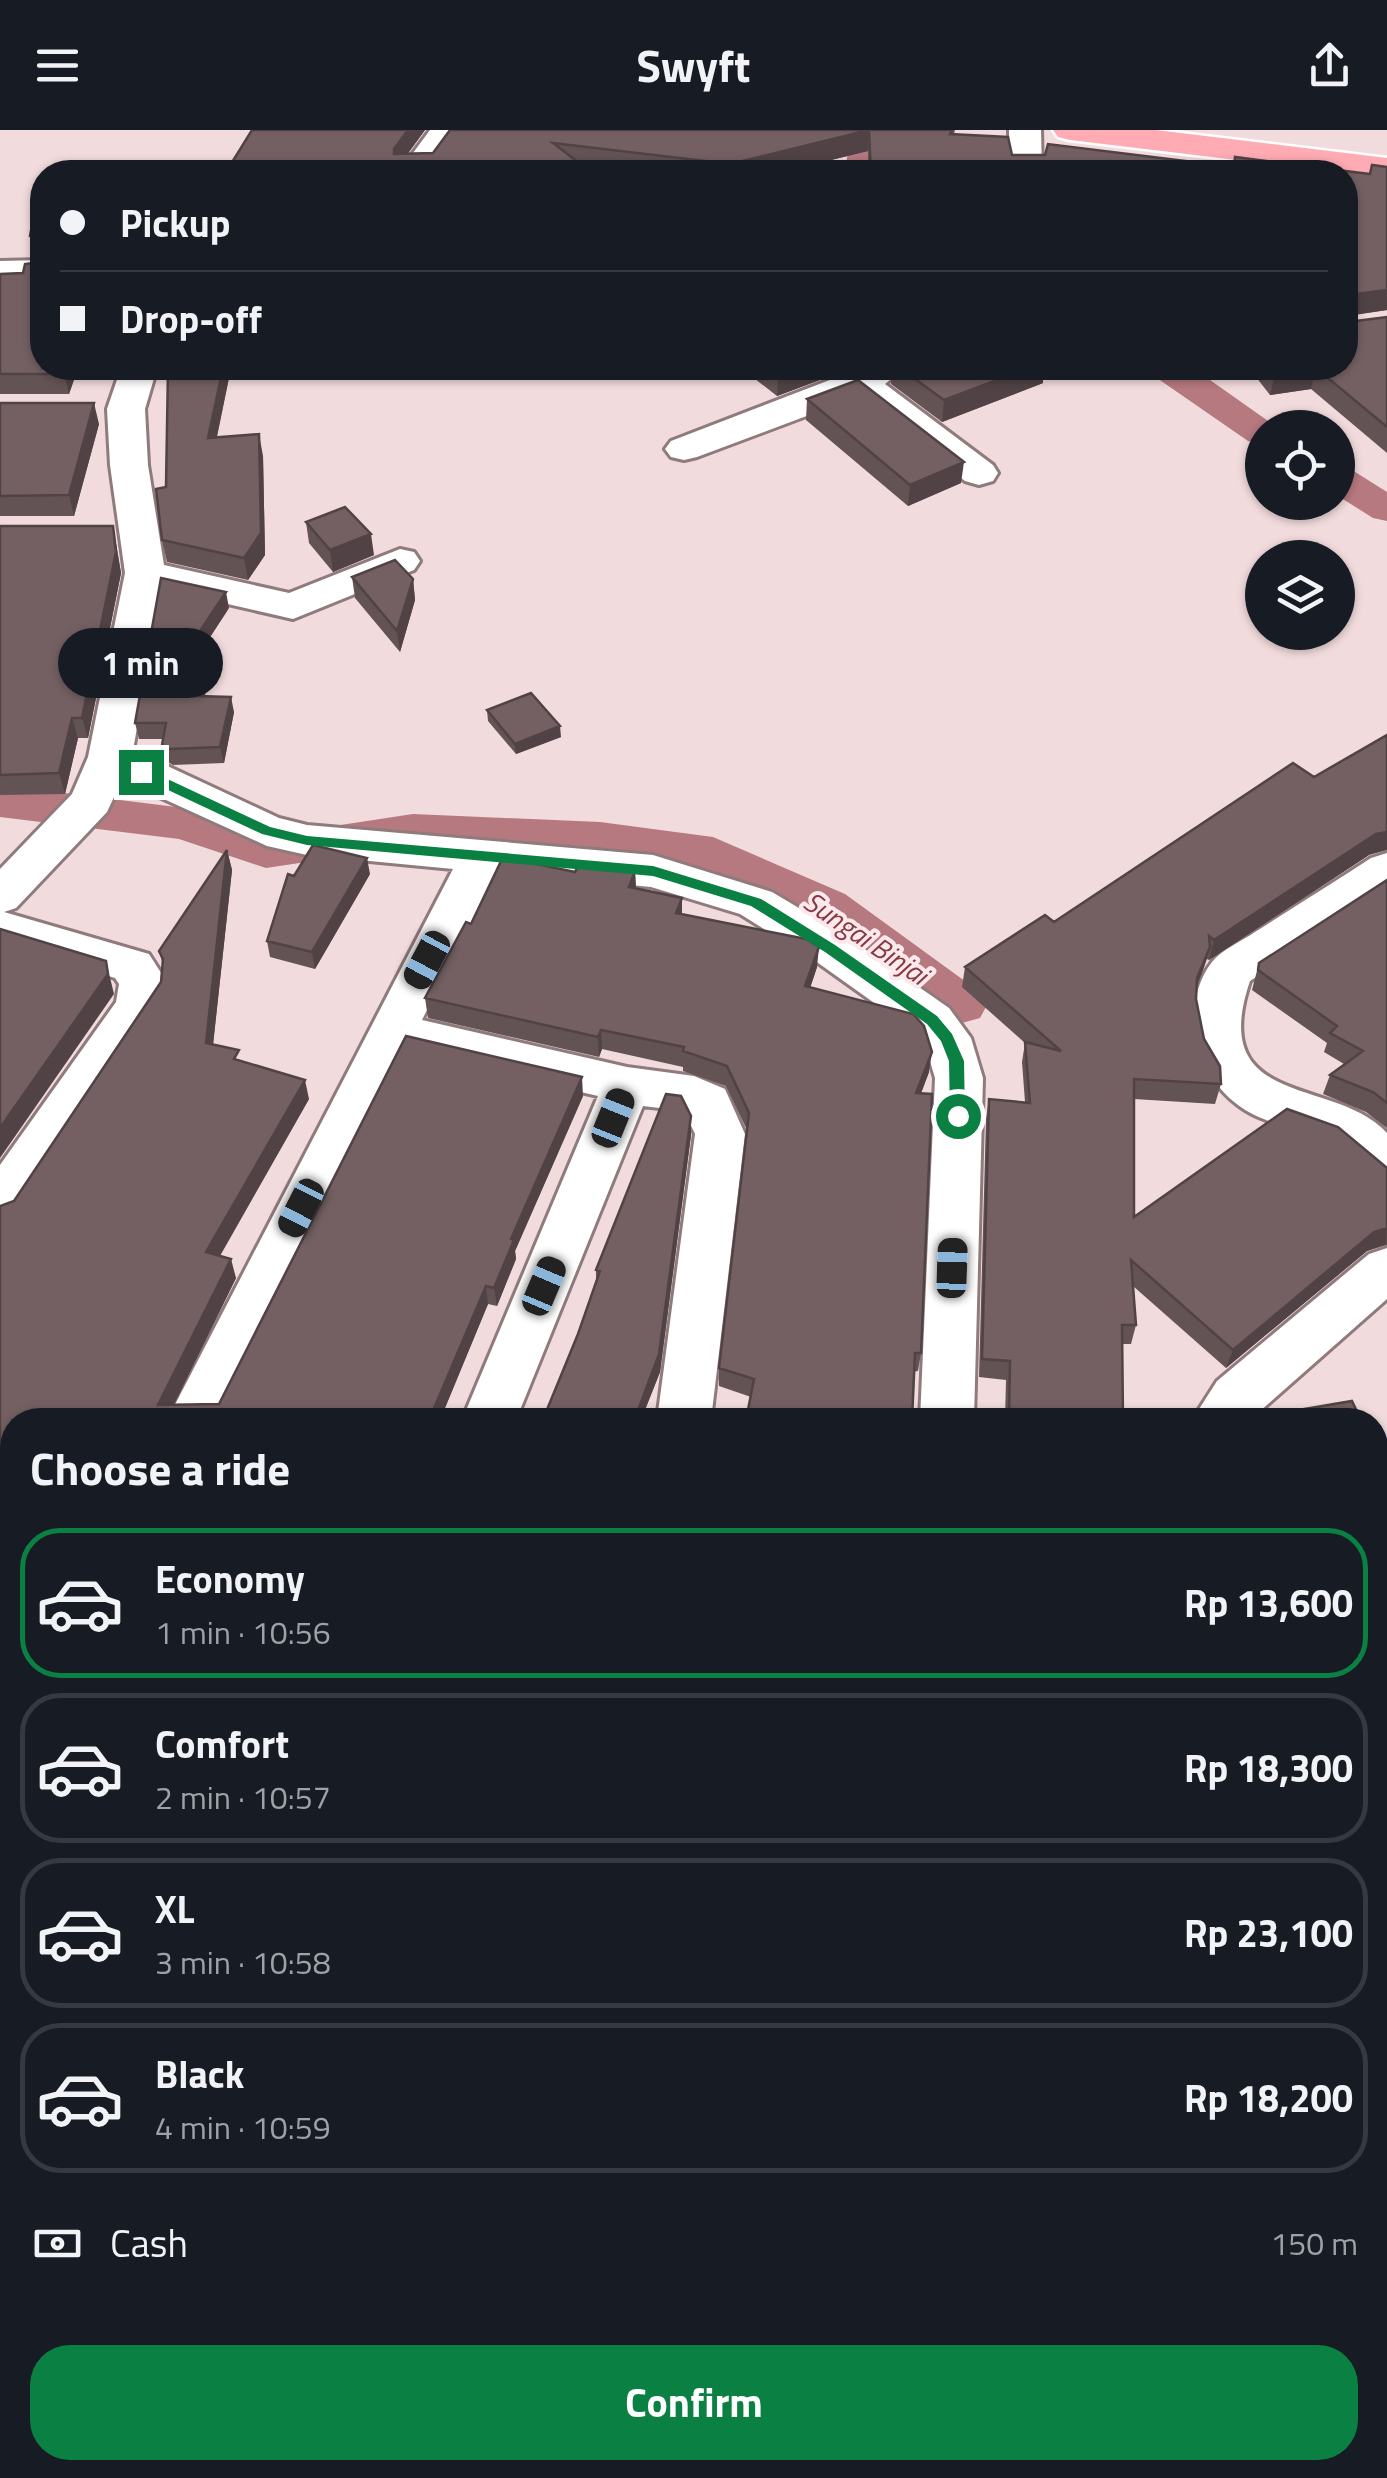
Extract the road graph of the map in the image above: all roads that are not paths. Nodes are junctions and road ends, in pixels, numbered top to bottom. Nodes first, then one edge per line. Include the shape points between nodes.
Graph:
1 (447, 130) edge
2 (1024, 130) edge
3 (1070, 130) edge
4 (1208, 130) edge
5 (1387, 150) edge
6 (425, 160) edge
7 (1025, 160) edge
8 (1320, 160) edge
9 (1358, 165) edge
10 (1387, 168) edge
11 (0, 270) edge
12 (30, 270) edge
13 (130, 380) edge
14 (861, 380) edge
15 (879, 380) edge
16 (684, 449) dead end
17 (980, 473) dead end
18 (400, 561) edge
19 (145, 573) junction
20 (110, 758) junction
21 (482, 855) junction
22 (1387, 869) edge
23 (0, 897) edge
24 (0, 927) edge
25 (390, 1030) junction
26 (627, 1084) junction
27 (1377, 1138) edge
28 (0, 1204) edge
29 (1385, 1276) edge
30 (200, 1408) edge
31 (494, 1408) edge
32 (686, 1408) edge
33 (948, 1408) edge
34 (1228, 1408) edge

1 - 6 street
2 - 7 street
3 - 8 highway
4 - 5 highway
9 - 10 highway
11 - 12 street
13 - 19 street via 108,409 129,465 123,531
14 - 16 street
15 - 17 street
18 - 19 street via 293,606
19 - 20 street
20 - 21 street via 267,831 372,848
20 - 23 street via 76,816
21 - 25 street
21 - 33 street via 653,871 756,902 932,1020 947,1038 959,1078
22 - 27 street via 1230,972 1216,1029 1229,1067 1246,1086 1274,1104
24 - 28 street via 132,966 144,990
25 - 26 street
25 - 30 street
26 - 31 street
26 - 32 street via 694,1094 708,1102 720,1134
29 - 34 street

